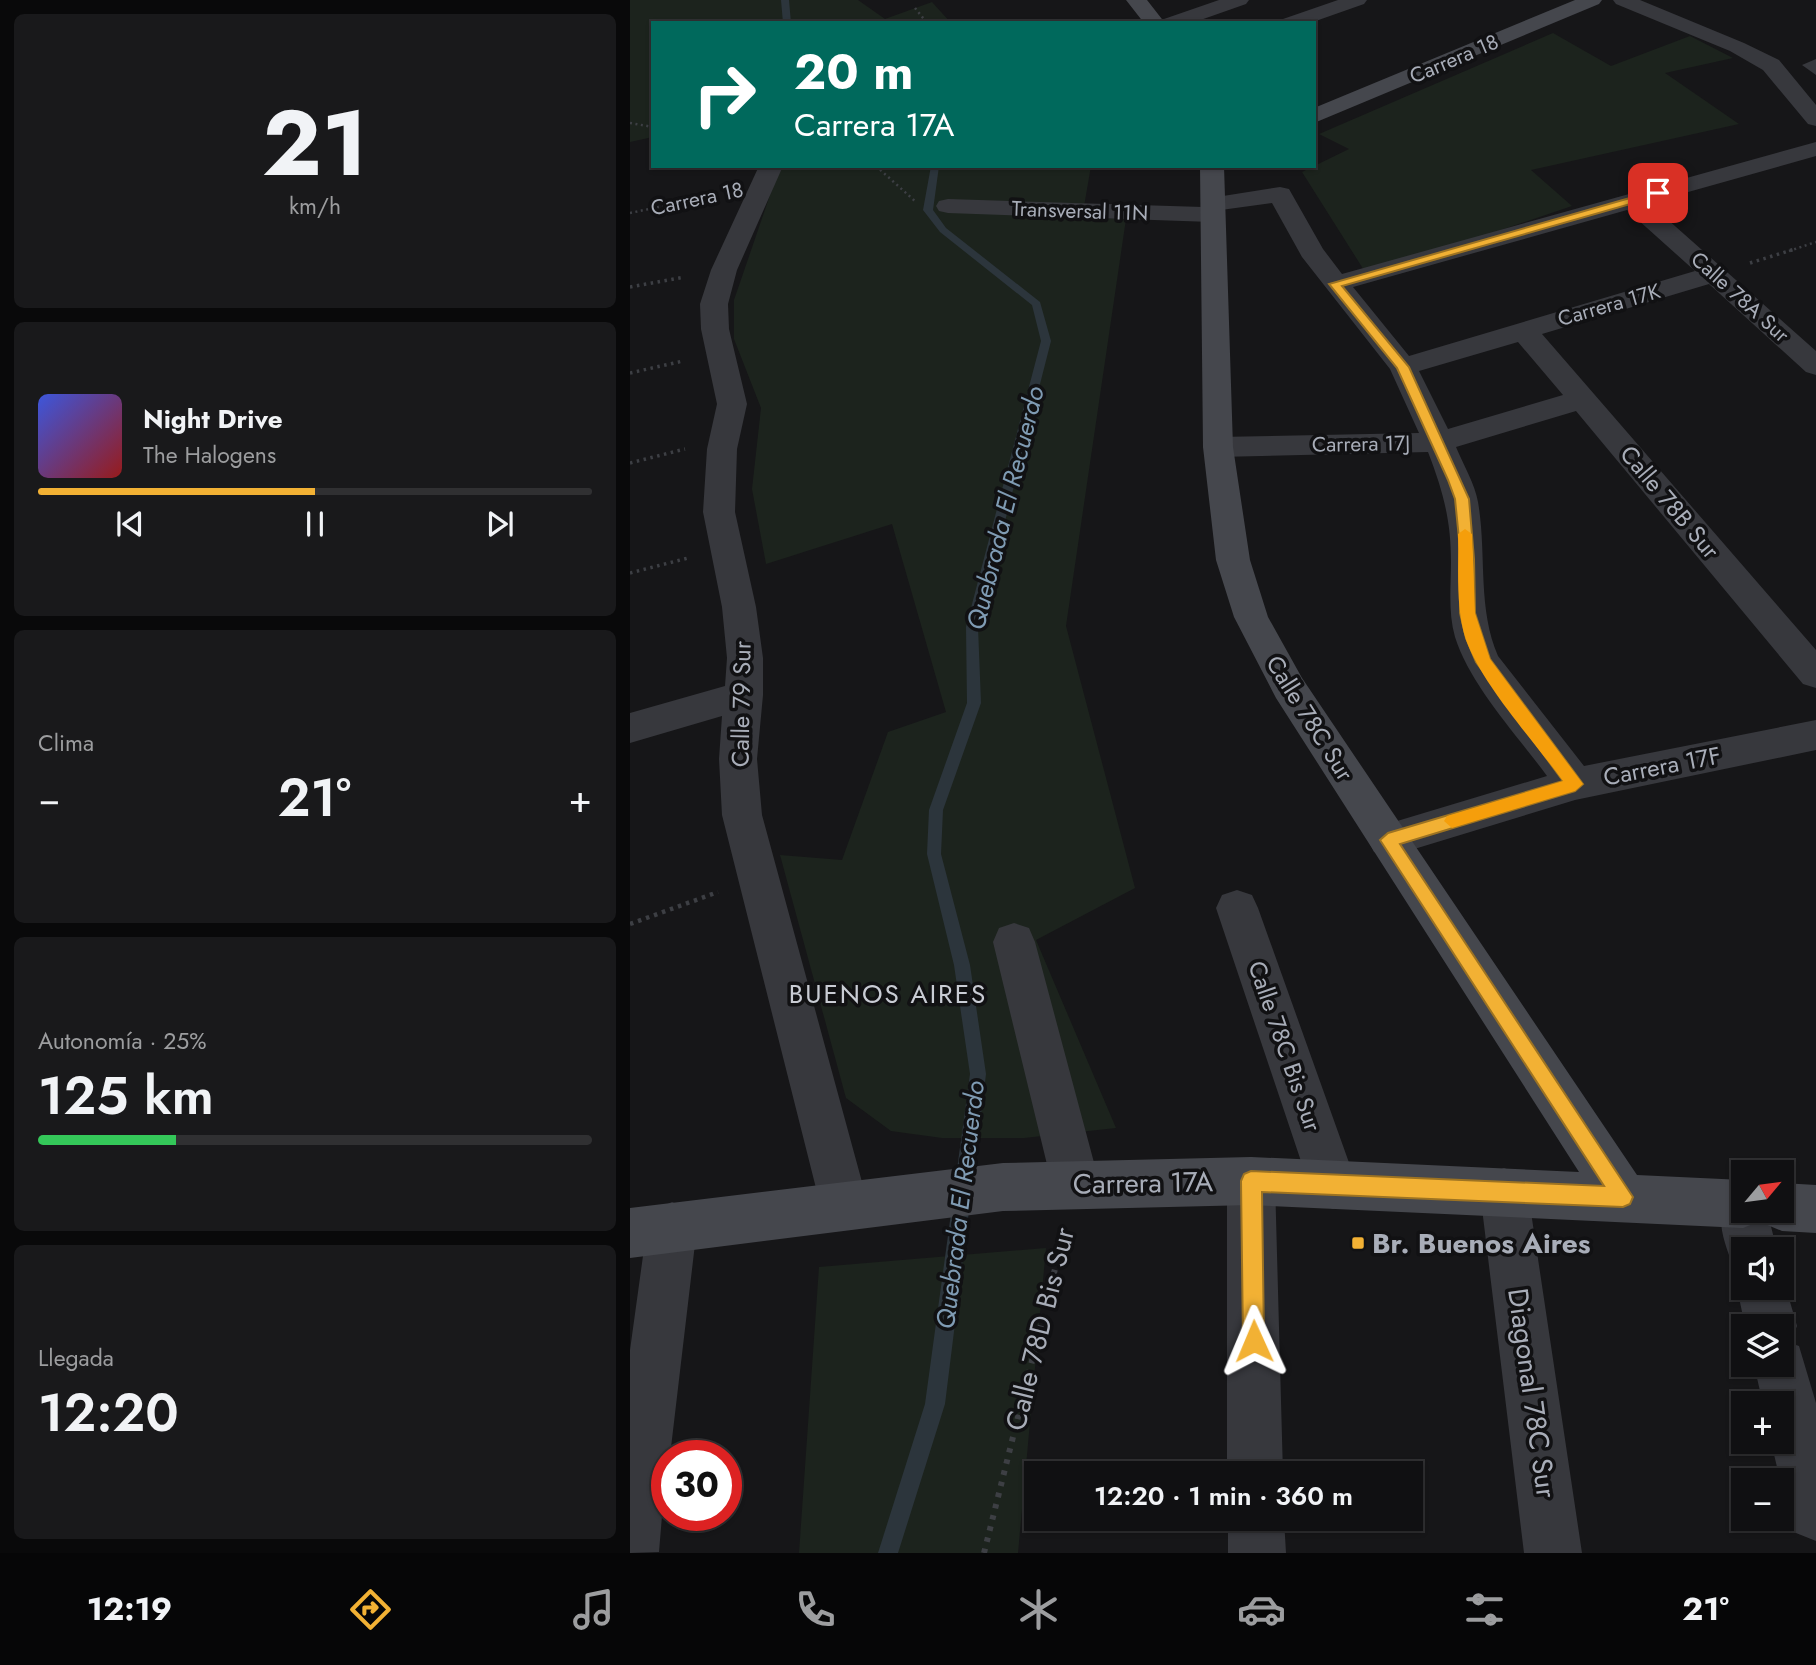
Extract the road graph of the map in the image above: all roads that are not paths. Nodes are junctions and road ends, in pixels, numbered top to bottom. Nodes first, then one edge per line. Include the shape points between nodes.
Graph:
1 (1136, 0) edge
2 (1239, 0) edge
3 (1357, 0) edge
4 (1592, 0) edge
5 (1623, 0) edge
6 (1153, 21) edge
7 (1177, 21) edge
8 (1296, 21) edge
9 (1816, 62) edge
10 (1816, 71) edge
11 (1316, 115) edge
12 (1816, 119) edge
13 (1816, 149) edge
14 (1212, 168) edge
15 (767, 176) edge
16 (1632, 201) junction
17 (948, 206) dead end
18 (1212, 210) junction
19 (1714, 274) junction
20 (1335, 284) junction
21 (1523, 330) junction
22 (1816, 366) edge
23 (1403, 367) junction
24 (1582, 400) junction
25 (1439, 442) junction
26 (1218, 447) junction
27 (1816, 674) edge
28 (745, 695) junction
29 (630, 729) edge
30 (1816, 735) edge
31 (1575, 784) junction
32 (1388, 840) junction
33 (1237, 908) dead end
34 (1014, 943) dead end
35 (1251, 1181) junction
36 (1076, 1185) junction
37 (1333, 1185) junction
38 (1504, 1192) junction
39 (1623, 1197) junction
40 (844, 1204) junction
41 (1816, 1209) edge
42 (1731, 1211) edge
43 (1794, 1211) edge
44 (651, 1230) edge
45 (1783, 1377) edge
46 (1255, 1461) edge
47 (1816, 1513) edge
48 (1256, 1531) edge
49 (630, 1552) edge
50 (1256, 1553) edge
51 (1553, 1553) edge

1 - 6 street
2 - 7 street
3 - 8 street
4 - 11 street, Carrera 18
5 - 12 street via 1771,65
9 - 10 lane via 1808,65
13 - 16 street
14 - 18 street, Calle 78C Sur
15 - 28 street, Calle 79 Sur via 724,270 714,304 732,404 723,439 719,512 742,633
16 - 19 street, Calle 78A Sur
16 - 20 street
17 - 18 street, Transversal 11N
18 - 20 street, Transversal 11N via 1280,194 1311,252
18 - 26 street, Calle 78C Sur
19 - 21 street, Carrera 17K
19 - 22 street, Calle 78A Sur
20 - 23 street
21 - 23 street, Carrera 17K
21 - 24 street, Calle 78B Sur
23 - 25 street
24 - 25 street, Carrera 17J
24 - 27 street, Calle 78B Sur
25 - 26 street, Carrera 17J
25 - 31 street via 1462,499 1467,613 1473,638 1483,662
26 - 32 street, Calle 78C Sur via 1233,560 1251,617 1289,688
28 - 29 street
28 - 40 street, Calle 79 Sur via 738,759 742,815
30 - 31 street, Carrera 17F
31 - 32 street, Carrera 17F
32 - 39 street, Calle 78C Sur
33 - 37 street, Calle 78C Bis Sur
34 - 36 street
35 - 36 street, Carrera 17A
35 - 37 street, Carrera 17A
35 - 46 street
36 - 40 street, Carrera 17A via 1003,1186
37 - 38 street, Carrera 17A
38 - 39 street, Carrera 17A
38 - 51 street, Diagonal 78C Sur
39 - 42 street, Carrera 17A
40 - 44 street, Carrera 17A
41 - 43 street, Carrera 17A
44 - 49 street
45 - 47 street
48 - 50 street

